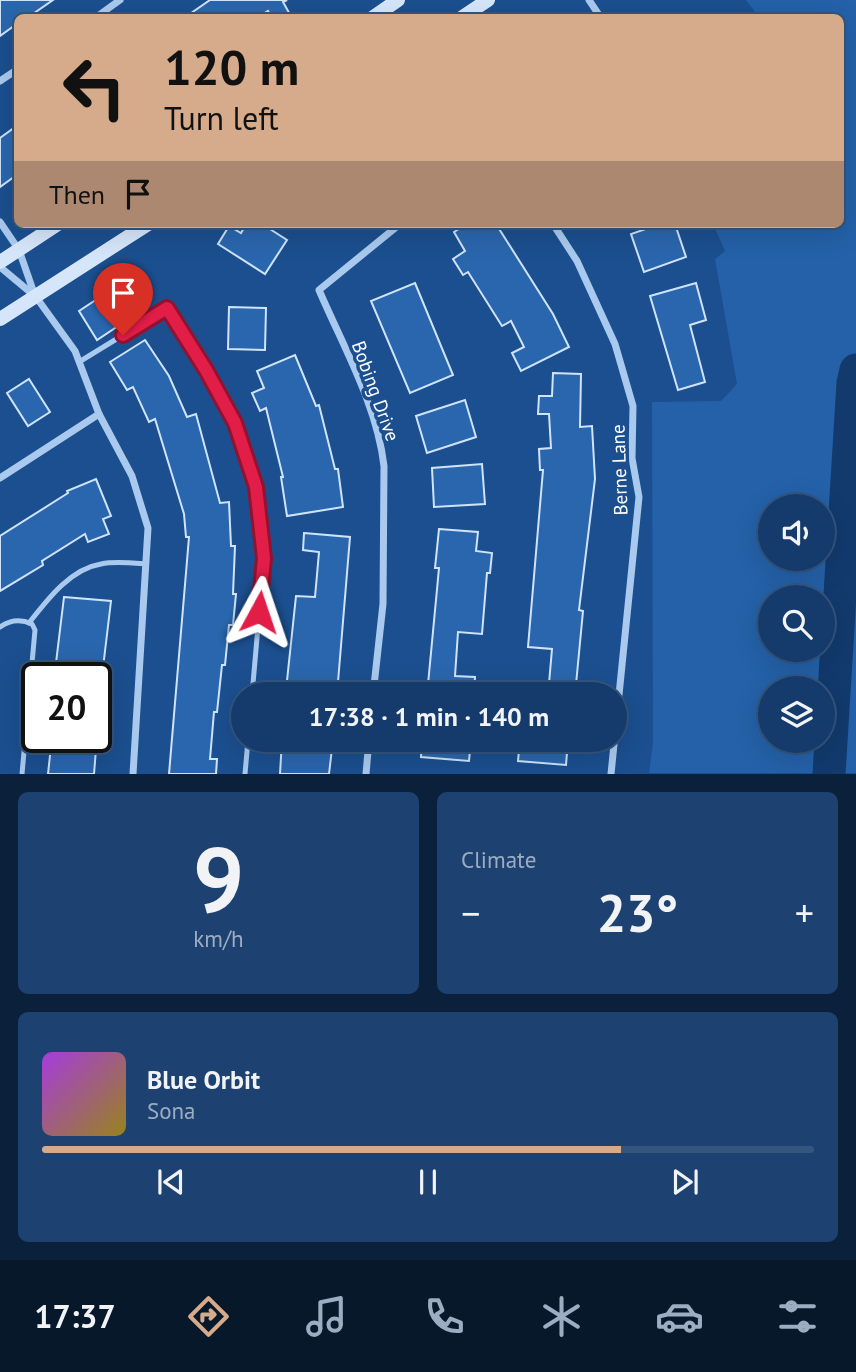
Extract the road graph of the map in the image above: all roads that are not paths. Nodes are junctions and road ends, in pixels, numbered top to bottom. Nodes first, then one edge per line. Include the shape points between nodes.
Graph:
1 (120, 0) edge
2 (398, 0) edge
3 (488, 0) edge
4 (101, 14) edge
5 (378, 14) edge
6 (467, 14) edge
7 (0, 222) edge
8 (52, 228) edge
9 (142, 228) edge
10 (395, 228) edge
11 (556, 228) edge
12 (19, 250) junction
13 (0, 265) edge
14 (36, 297) junction
15 (0, 320) edge
16 (79, 362) junction
17 (99, 414) junction
18 (0, 478) edge
19 (146, 564) junction
20 (29, 623) junction
21 (0, 627) edge
22 (253, 682) edge
23 (374, 682) edge
24 (247, 752) edge
25 (368, 752) edge
26 (22, 774) edge
27 (133, 774) edge
28 (245, 774) edge
29 (366, 774) edge
30 (611, 774) edge

1 - 4 street
2 - 5 main road
3 - 6 main road
7 - 12 street
8 - 12 main road
9 - 14 main road
10 - 23 street, Bobing Drive via 319,290 381,444 383,604
11 - 30 street, Berne Lane via 593,293 615,344 633,406 632,458 639,497
12 - 13 main road
12 - 14 street
13 - 14 street
14 - 15 main road
14 - 16 street
16 - 17 street
16 - 22 lane via 167,308 235,423 256,487 264,558
17 - 18 street
17 - 19 street via 136,489 148,528
19 - 20 lane via 102,563 88,568 55,592
19 - 27 street
20 - 21 lane via 8,622
20 - 26 lane via 35,631
24 - 28 lane
25 - 29 street

